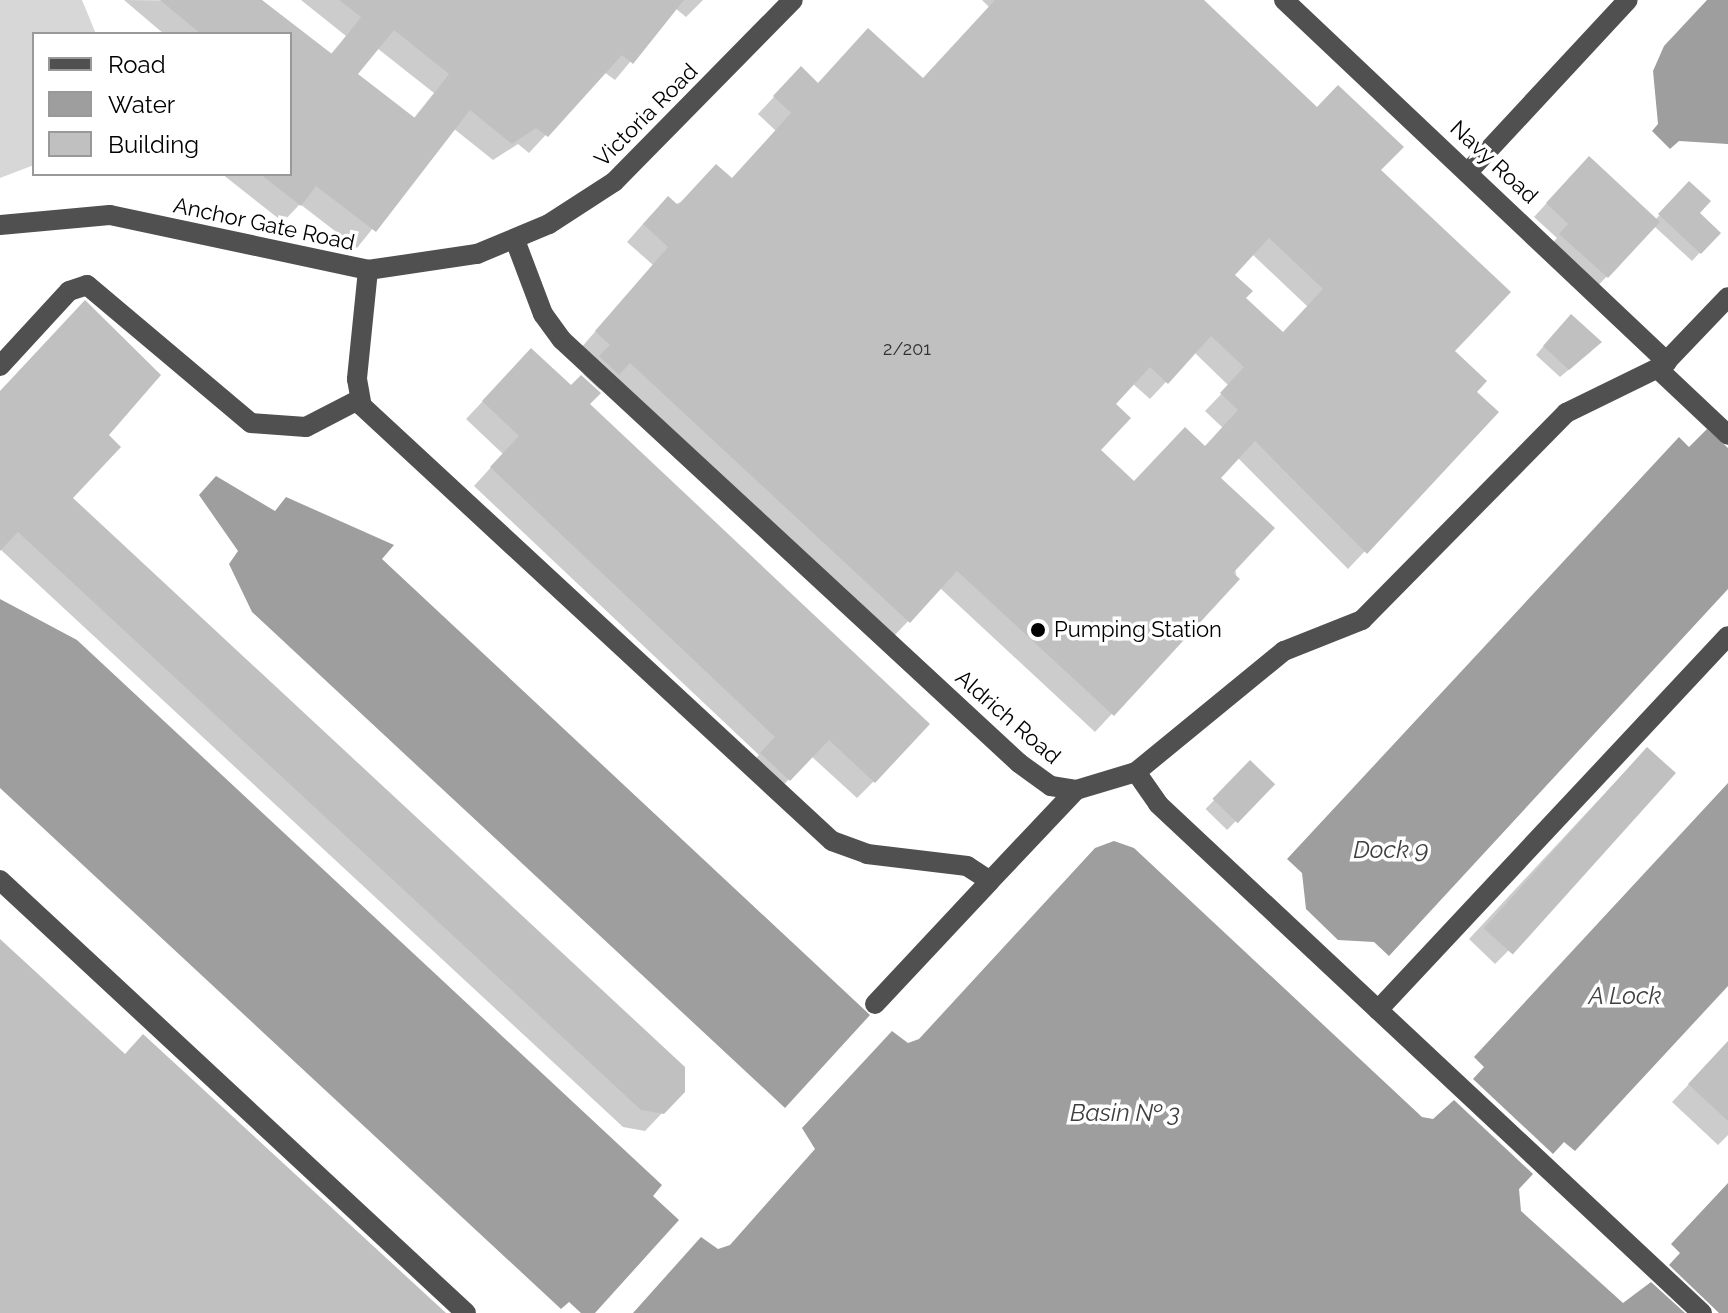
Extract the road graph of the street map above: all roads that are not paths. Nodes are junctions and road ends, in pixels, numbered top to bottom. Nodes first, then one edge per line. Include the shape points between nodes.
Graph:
1 (793, 0) edge
2 (1284, 0) edge
3 (1628, 0) edge
4 (1469, 171) junction
5 (0, 225) edge
6 (515, 240) junction
7 (368, 270) junction
8 (1728, 297) edge
9 (1663, 365) junction
10 (0, 366) edge
11 (358, 400) junction
12 (1720, 429) edge
13 (1728, 636) edge
14 (1136, 772) junction
15 (1076, 790) junction
16 (0, 880) edge
17 (990, 881) junction
18 (875, 1004) dead end
19 (1378, 1010) junction
20 (466, 1313) edge
21 (1702, 1313) edge

1 - 6 lane, Victoria Road via 625,172
2 - 4 lane, Navy Road
3 - 4 lane
4 - 9 lane, Navy Road
5 - 7 lane, Anchor Gate Road via 110,215
6 - 7 lane, Anchor Gate Road via 443,262
6 - 15 lane, Aldrich Road via 543,314 562,340 1019,763 1051,786
7 - 11 lane
8 - 9 lane
9 - 12 lane, Navy Road
9 - 14 lane via 1575,405 1368,615 1284,651
10 - 11 lane via 64,295 87,285 256,425 306,427
11 - 17 lane via 832,841 867,854 967,866
13 - 19 lane
14 - 15 lane
14 - 19 lane via 1158,804
15 - 17 lane
16 - 20 lane
17 - 18 lane
19 - 21 lane

